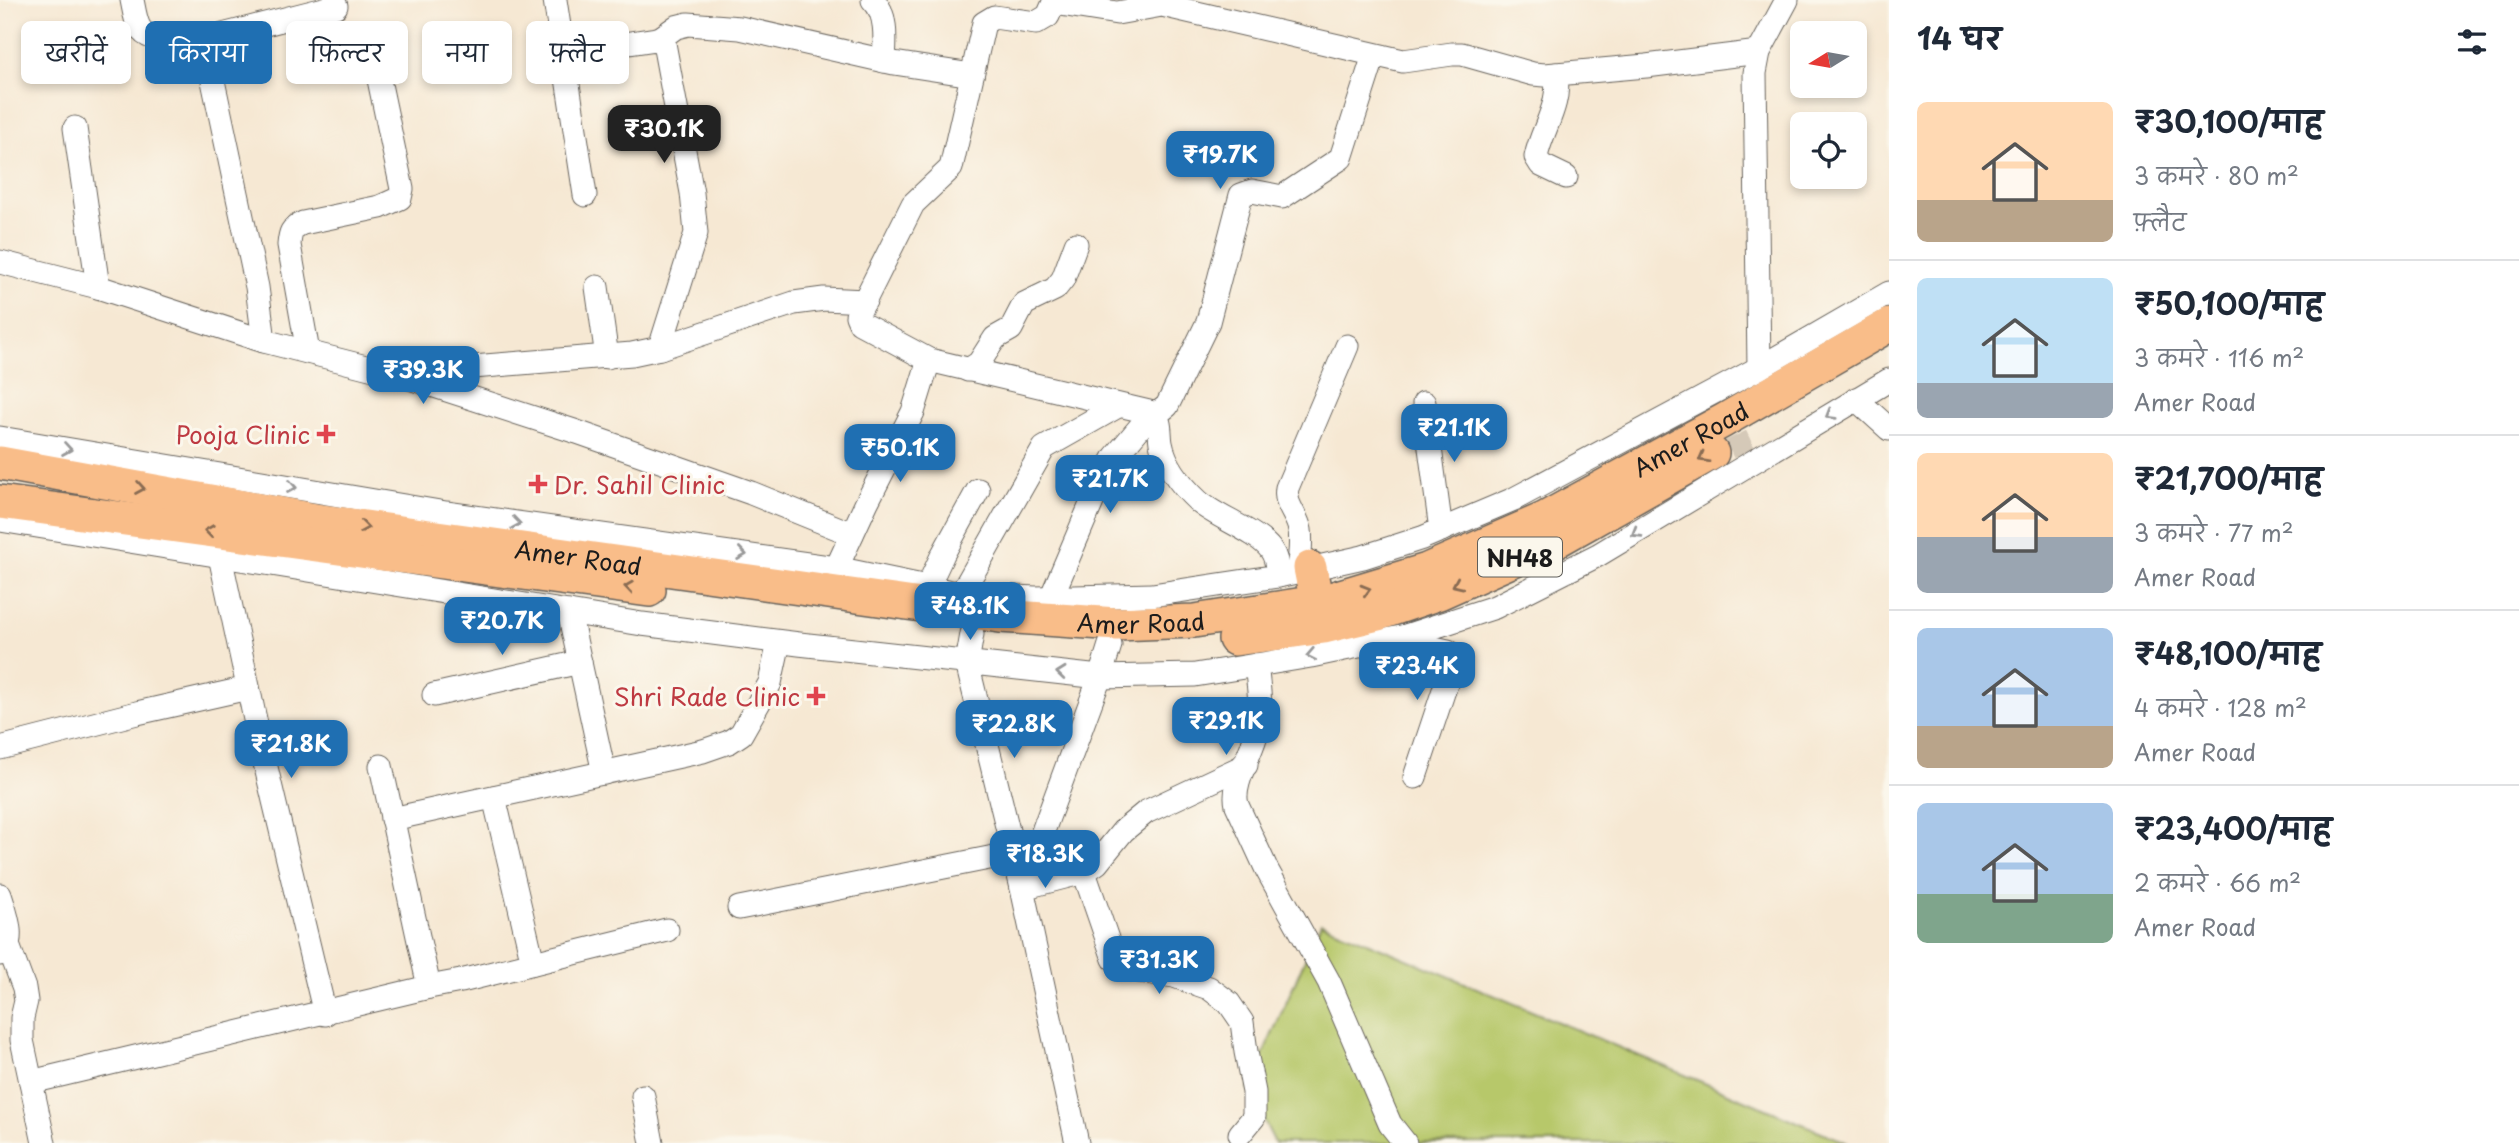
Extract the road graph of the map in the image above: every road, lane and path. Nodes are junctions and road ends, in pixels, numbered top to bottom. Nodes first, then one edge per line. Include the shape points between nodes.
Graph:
1 (132, 0) edge
2 (555, 0) edge
3 (873, 0) edge
4 (1787, 0) edge
5 (1055, 2) edge
6 (336, 6) dead end
7 (559, 21) edge
8 (272, 22) edge
9 (145, 34) edge
10 (663, 37) junction
11 (629, 42) edge
12 (1759, 52) junction
13 (1374, 55) junction
14 (884, 61) junction
15 (1556, 74) junction
16 (972, 75) junction
17 (214, 84) edge
18 (380, 84) edge
19 (569, 84) edge
20 (75, 128) dead end
21 (1566, 177) dead end
22 (585, 195) dead end
23 (1076, 244) dead end
24 (0, 262) edge
25 (97, 287) junction
26 (597, 287) dead end
27 (1889, 293) edge
28 (865, 301) junction
29 (1889, 325) edge
30 (264, 341) junction
31 (1347, 346) dead end
32 (660, 348) junction
33 (1889, 350) edge
34 (308, 352) junction
35 (607, 357) junction
36 (929, 360) junction
37 (1759, 368) junction
38 (968, 370) junction
39 (413, 379) junction
40 (1889, 380) edge
41 (1856, 399) junction
42 (1424, 403) dead end
43 (1118, 406) junction
44 (1156, 416) junction
45 (1889, 429) edge
46 (0, 438) edge
47 (0, 463) edge
48 (185, 483) junction
49 (978, 491) dead end
50 (0, 502) edge
51 (0, 520) edge
52 (1441, 530) junction
53 (852, 534) junction
54 (220, 556) junction
55 (1296, 571) junction
56 (831, 580) junction
57 (928, 586) junction
58 (961, 594) junction
59 (1051, 598) junction
60 (1317, 603) junction
61 (569, 612) junction
62 (1406, 636) junction
63 (779, 642) junction
64 (1110, 645) junction
65 (970, 649) junction
66 (580, 662) junction
67 (1256, 665) junction
68 (1100, 677) junction
69 (248, 688) junction
70 (434, 695) dead end
71 (0, 748) edge
72 (1247, 765) junction
73 (381, 766) dead end
74 (604, 773) junction
75 (1415, 777) dead end
76 (494, 797) junction
77 (392, 819) junction
78 (1014, 853) junction
79 (1084, 872) junction
80 (1022, 888) junction
81 (0, 895) edge
82 (739, 908) dead end
83 (667, 930) dead end
84 (4, 950) edge
85 (533, 963) junction
86 (429, 987) junction
87 (325, 1014) junction
88 (31, 1083) junction
89 (642, 1096) dead end
90 (1240, 1134) dead end
91 (44, 1143) edge
92 (652, 1143) edge
93 (1077, 1143) edge
94 (1405, 1143) edge

1 - 9 street
2 - 7 street
3 - 14 street via 884,27
4 - 12 street
5 - 13 street via 1117,13 1162,5
5 - 16 street via 1048,16 1036,23 989,18
6 - 8 street
10 - 11 street
10 - 14 street via 688,24 740,28
10 - 32 street via 696,233
12 - 15 street
12 - 37 street via 1755,73
13 - 15 street via 1403,61 1462,54 1533,74
13 - 44 street via 1339,160 1282,197 1252,191 1241,195 1210,317 1167,406
14 - 16 street
15 - 21 street via 1556,103 1536,157 1541,165
16 - 28 street via 951,169 913,204
17 - 30 street
18 - 34 street via 402,189 400,198 294,227 289,245
19 - 22 street
20 - 25 street
23 - 38 street via 1060,284 1024,304 1011,329 995,338
24 - 25 street
25 - 30 street
26 - 35 street
27 - 37 street
28 - 32 street via 794,303
28 - 36 street via 857,316 860,323
60 -> 29 highway, Amer Road / NH48 via 1427,570 1544,519
30 - 34 street
31 - 55 street via 1287,488 1287,504 1300,531
32 - 35 street
33 -> 64 highway, Amer Road / NH48 via 1556,541 1438,593 1324,627 1191,645
34 - 39 street
35 - 39 street via 473,368
36 - 38 street
36 - 53 street via 913,412
37 - 52 street via 1718,397 1514,499
38 - 43 street
39 - 53 street via 638,452
40 - 41 street
41 - 45 street
41 -> 62 street via 1747,458 1598,555 1495,607
42 - 52 street
43 - 44 street
43 - 58 street via 1044,448
44 - 55 street via 1166,457 1183,485 1206,507 1269,547 1276,560
44 - 59 street via 1141,426 1115,457
46 -> 48 street
47 -> 48 highway, Amer Road / NH48
48 -> 56 highway, Amer Road / NH48 via 315,520
49 - 57 street
65 -> 50 highway, Amer Road / NH48
51 - 54 street
52 - 55 street via 1363,557
53 - 56 street
54 - 61 street
54 - 69 street
55 - 59 street via 1153,595
55 - 60 highway
56 - 57 street
56 - 60 highway, Amer Road / NH48 via 1000,617 1117,624 1194,621
57 - 58 street
58 - 59 street
61 - 63 street
61 - 66 street
62 -> 67 street
62 - 75 street via 1455,657
63 - 65 street
63 - 74 street via 770,683 741,734 703,751
64 - 65 highway, Amer Road / NH48
64 - 68 street
68 -> 65 street
65 - 78 street
66 - 70 street
66 - 74 street
67 - 68 street via 1195,675
67 - 72 street via 1260,716
68 - 80 street
69 - 71 street
69 - 87 street
72 - 79 street via 1146,812
72 - 94 street via 1234,795 1237,805 1329,982 1390,1124
73 - 77 street
74 - 76 street
76 - 77 street
76 - 85 street
77 - 86 street
78 - 80 street
78 - 82 street
79 - 80 street
79 - 90 street via 1114,959 1132,970 1174,976 1209,988 1229,1003 1242,1022 1254,1117
80 - 93 street
81 - 84 street via 9,934
83 - 85 street
84 - 88 street via 24,988 22,1040
85 - 86 street
86 - 87 street
87 - 88 street
88 - 91 street
89 - 92 street

